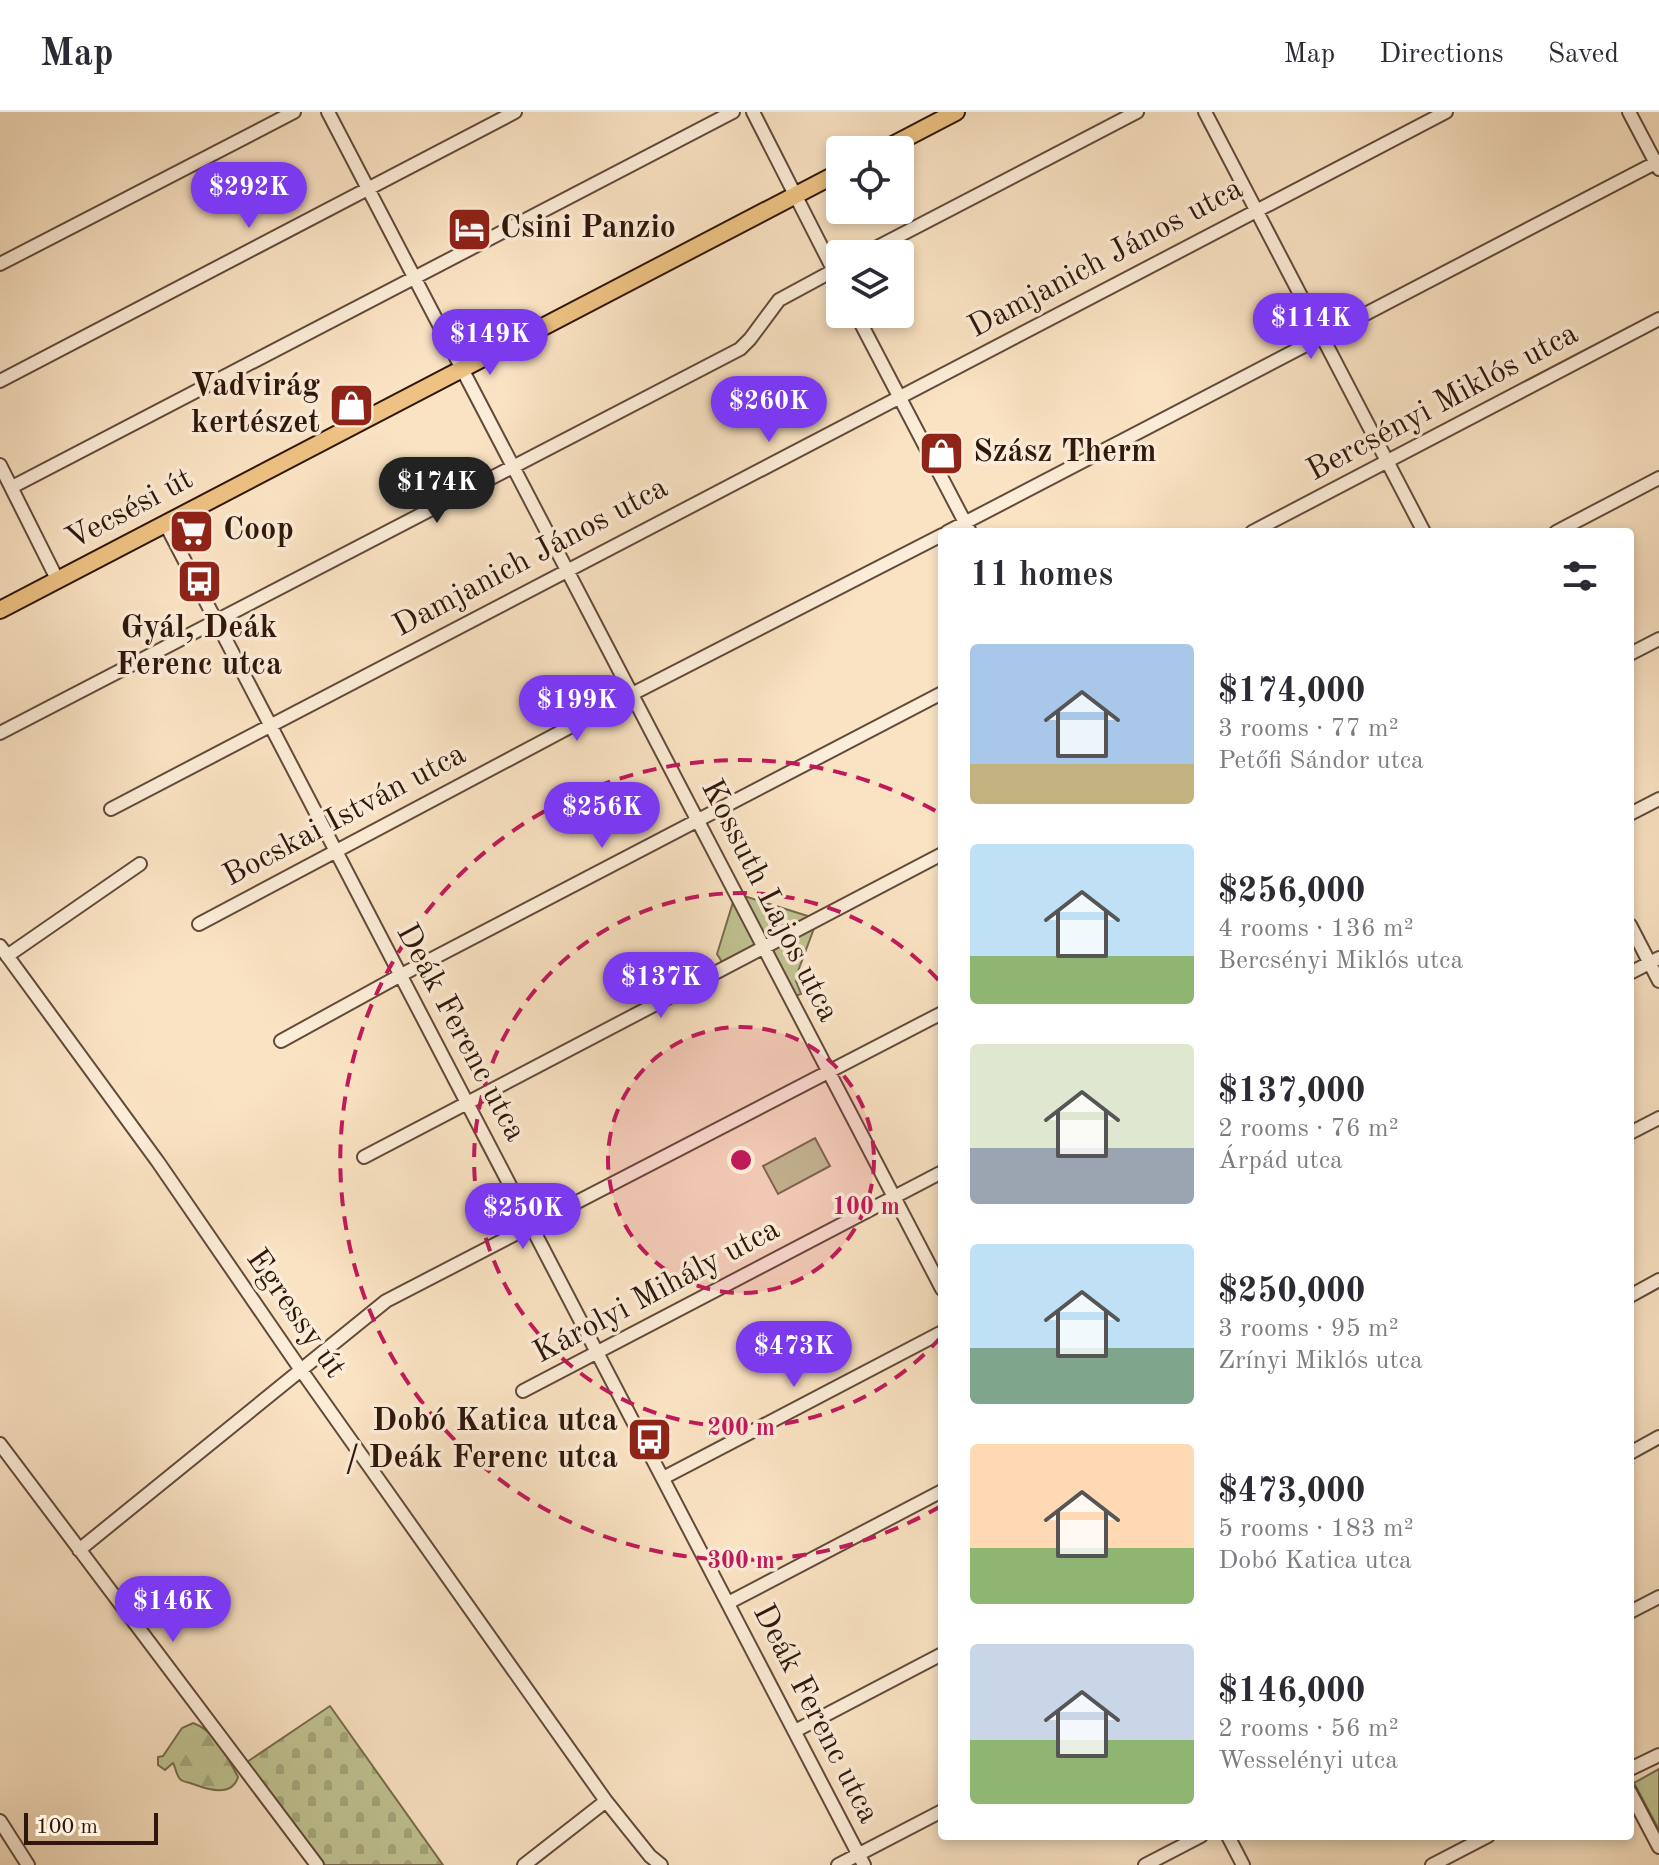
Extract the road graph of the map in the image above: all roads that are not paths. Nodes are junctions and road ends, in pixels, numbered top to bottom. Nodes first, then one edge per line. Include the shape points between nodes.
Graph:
1 (294, 112) edge
2 (328, 112) edge
3 (515, 112) edge
4 (733, 112) edge
5 (753, 112) edge
6 (956, 112) edge
7 (1137, 112) edge
8 (1205, 112) edge
9 (1446, 112) edge
10 (1629, 112) edge
11 (910, 136) edge
12 (1658, 164) edge
13 (826, 179) edge
14 (368, 187) junction
15 (796, 195) junction
16 (1257, 210) junction
17 (891, 240) edge
18 (826, 248) edge
19 (0, 264) edge
20 (826, 274) edge
21 (415, 277) junction
22 (1659, 319) edge
23 (863, 328) edge
24 (1322, 335) junction
25 (461, 369) junction
26 (0, 381) edge
27 (900, 397) junction
28 (1387, 461) junction
29 (0, 465) edge
30 (511, 467) junction
31 (1659, 478) edge
32 (12, 487) junction
33 (165, 523) junction
34 (968, 527) edge
35 (1260, 528) edge
36 (1422, 528) edge
37 (1564, 528) edge
38 (938, 537) edge
39 (565, 570) junction
40 (57, 579) junction
41 (0, 610) edge
42 (214, 620) junction
43 (1659, 639) edge
44 (1634, 652) edge
45 (632, 694) junction
46 (938, 695) edge
47 (269, 724) junction
48 (0, 733) edge
49 (1659, 799) edge
50 (111, 809) dead end
51 (1634, 812) edge
52 (698, 820) junction
53 (335, 850) junction
54 (938, 856) edge
55 (140, 864) dead end
56 (199, 924) dead end
57 (1634, 931) edge
58 (764, 946) junction
59 (4, 951) edge
60 (1654, 960) edge
61 (1634, 971) edge
62 (401, 975) junction
63 (1659, 981) edge
64 (938, 1015) edge
65 (281, 1041) dead end
66 (828, 1071) junction
67 (466, 1101) junction
68 (1659, 1118) edge
69 (1634, 1131) edge
70 (364, 1157) dead end
71 (938, 1174) edge
72 (894, 1197) junction
73 (531, 1227) junction
74 (1659, 1280) edge
75 (938, 1281) edge
76 (1634, 1294) edge
77 (938, 1334) edge
78 (597, 1352) junction
79 (301, 1370) junction
80 (523, 1391) dead end
81 (1659, 1437) edge
82 (0, 1444) edge
83 (1634, 1451) edge
84 (663, 1478) junction
85 (938, 1493) edge
86 (79, 1550) junction
87 (1659, 1597) edge
88 (728, 1603) junction
89 (1634, 1610) edge
90 (938, 1656) edge
91 (795, 1731) junction
92 (1659, 1755) edge
93 (1634, 1767) edge
94 (1634, 1800) edge
95 (606, 1801) junction
96 (938, 1813) edge
97 (0, 1821) edge
98 (1193, 1840) edge
99 (1230, 1840) edge
100 (1480, 1840) edge
101 (1659, 1847) edge
102 (861, 1860) edge
103 (28, 1865) edge
104 (317, 1865) edge
105 (524, 1865) edge
106 (661, 1865) edge
107 (838, 1865) edge
108 (1145, 1865) edge
109 (1243, 1865) edge
110 (1432, 1865) edge

1 - 19 street
2 - 14 street, Kossuth Lajos utca
3 - 14 street
4 - 21 street
5 - 15 street
6 - 11 main road
7 - 17 street
8 - 16 street
9 - 16 street, Damjanich János utca
10 - 12 street
12 - 24 street, Bocskai István utca
13 - 15 main road, Vecsési út
14 - 21 street, Kossuth Lajos utca
14 - 26 street
15 - 18 street
15 - 25 main road, Vecsési út
16 - 24 street
16 - 27 street, Damjanich János utca
20 - 30 street via 779,300 740,349
21 - 25 street, Kossuth Lajos utca
21 - 32 street
22 - 28 street, Bercsényi Miklós utca
23 - 27 street
24 - 28 street
24 - 34 street, Bocskai István utca
25 - 30 street, Kossuth Lajos utca
25 - 33 main road, Vecsési út
27 - 34 street
27 - 39 street, Damjanich János utca
28 - 35 street, Bercsényi Miklós utca
28 - 36 street
29 - 32 street
30 - 39 street, Kossuth Lajos utca
30 - 42 street
31 - 37 street
32 - 40 street
33 - 40 main road, Vecsési út
33 - 42 street, Deák Ferenc utca
38 - 45 street, Bocskai István utca
39 - 45 street, Kossuth Lajos utca
39 - 47 street, Damjanich János utca
40 - 41 main road, Vecsési út
42 - 47 street, Deák Ferenc utca
42 - 48 street
43 - 44 street
45 - 52 street, Kossuth Lajos utca
45 - 53 street, Bocskai István utca
46 - 52 street
47 - 50 street, Damjanich János utca
47 - 53 street, Deák Ferenc utca
49 - 51 street
52 - 58 street, Kossuth Lajos utca
52 - 62 street
53 - 56 street, Bocskai István utca
53 - 62 street, Deák Ferenc utca
54 - 58 street
55 - 59 street
57 - 60 street
58 - 66 street, Kossuth Lajos utca
58 - 67 street
59 - 79 street, Egressy út
60 - 61 street
60 - 63 street
62 - 65 street
62 - 67 street, Deák Ferenc utca
64 - 66 street
66 - 72 street, Kossuth Lajos utca
66 - 73 street
67 - 70 street
67 - 73 street, Deák Ferenc utca
68 - 69 street
71 - 72 street, Károlyi Mihály utca
72 - 75 street, Kossuth Lajos utca
72 - 78 street, Károlyi Mihály utca
73 - 78 street, Deák Ferenc utca
73 - 79 street via 386,1301
74 - 76 street
77 - 84 street
78 - 80 street, Károlyi Mihály utca
78 - 84 street, Deák Ferenc utca
79 - 86 street
79 - 95 street, Egressy út
81 - 83 street
82 - 86 street
84 - 88 street, Deák Ferenc utca
85 - 88 street
86 - 104 street
87 - 89 street
88 - 91 street, Deák Ferenc utca
90 - 91 street
91 - 102 street, Deák Ferenc utca
92 - 93 street
94 - 101 street
95 - 105 street
95 - 106 street, Egressy út
96 - 102 street
97 - 103 street
98 - 108 street
99 - 109 street
100 - 110 street
102 - 107 street

